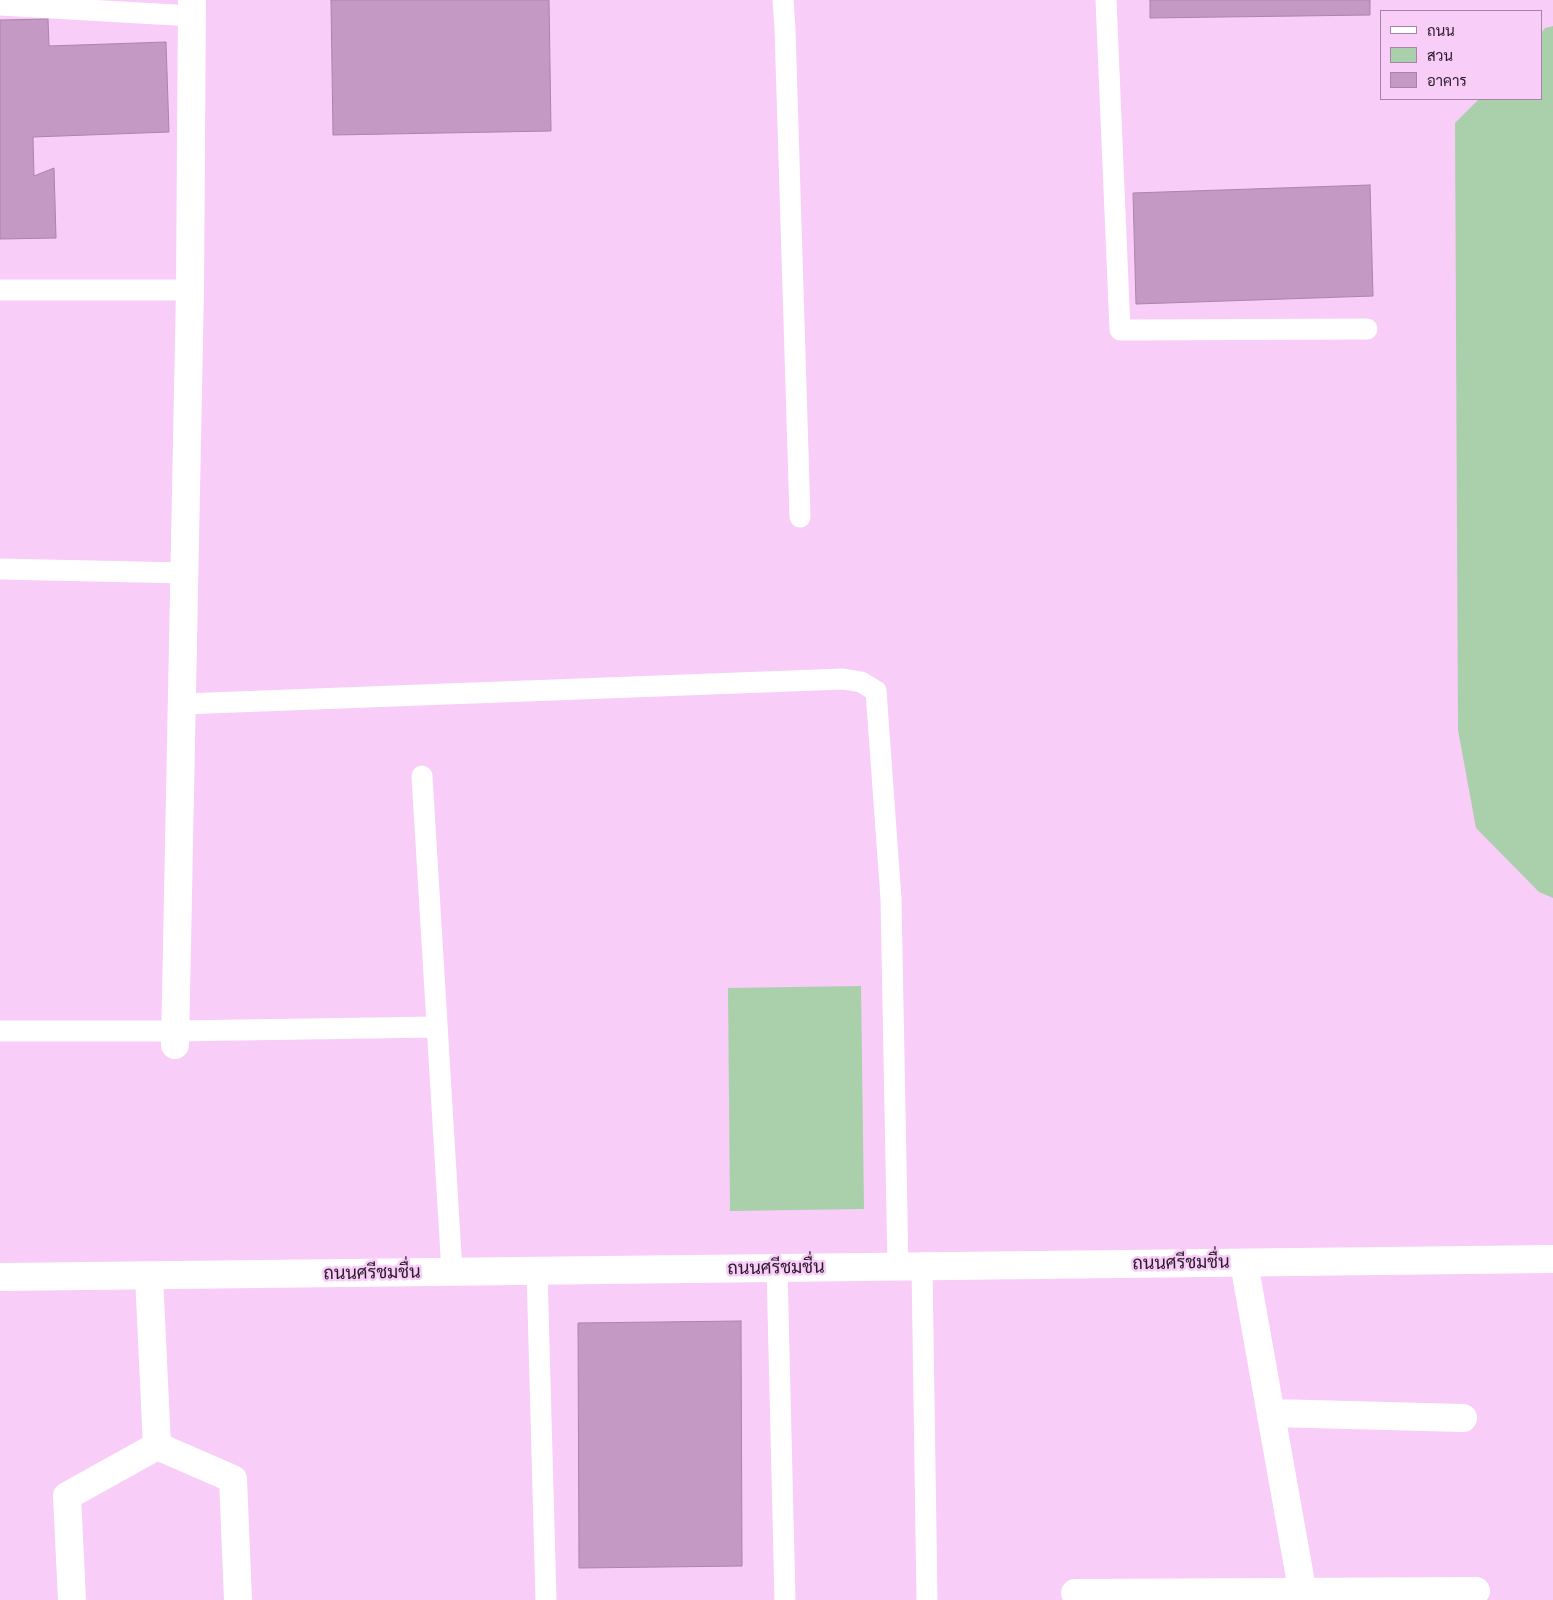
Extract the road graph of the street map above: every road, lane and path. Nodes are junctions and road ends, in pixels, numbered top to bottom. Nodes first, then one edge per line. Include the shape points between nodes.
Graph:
1 (783, 0) edge
2 (1106, 0) edge
3 (0, 5) edge
4 (192, 8) edge
5 (0, 290) edge
6 (190, 290) junction
7 (1367, 329) dead end
8 (800, 517) dead end
9 (0, 569) edge
10 (185, 573) junction
11 (182, 704) junction
12 (422, 776) dead end
13 (437, 1027) junction
14 (0, 1031) edge
15 (175, 1038) junction
16 (1553, 1259) edge
17 (1244, 1263) junction
18 (910, 1267) junction
19 (777, 1268) junction
20 (537, 1271) junction
21 (452, 1272) junction
22 (149, 1276) junction
23 (0, 1277) edge
24 (1272, 1413) junction
25 (1464, 1418) dead end
26 (157, 1446) junction
27 (1476, 1591) dead end
28 (1075, 1593) dead end
29 (1304, 1596) edge
30 (72, 1600) edge
31 (238, 1600) edge
32 (546, 1600) edge
33 (785, 1600) edge
34 (927, 1600) edge

1 - 8 lane
2 - 7 lane via 1120,330
3 - 4 lane
4 - 6 street
5 - 6 lane
6 - 10 street
9 - 10 lane
10 - 11 street
11 - 15 street
11 - 18 lane via 843,679 861,682 876,691 891,899
12 - 13 lane
13 - 15 lane
13 - 21 lane
14 - 15 lane
16 - 17 street, ถนนศรีชมชื่น
17 - 18 street, ถนนศรีชมชื่น
17 - 24 street
18 - 19 street, ถนนศรีชมชื่น
18 - 34 lane
19 - 20 street, ถนนศรีชมชื่น
19 - 33 lane
20 - 21 street, ถนนศรีชมชื่น
20 - 32 lane
21 - 22 street, ถนนศรีชมชื่น
22 - 23 street, ถนนศรีชมชื่น
22 - 26 street
24 - 25 street
24 - 29 street
26 - 30 street via 67,1496
26 - 31 street via 233,1479
27 - 29 street
28 - 29 street

